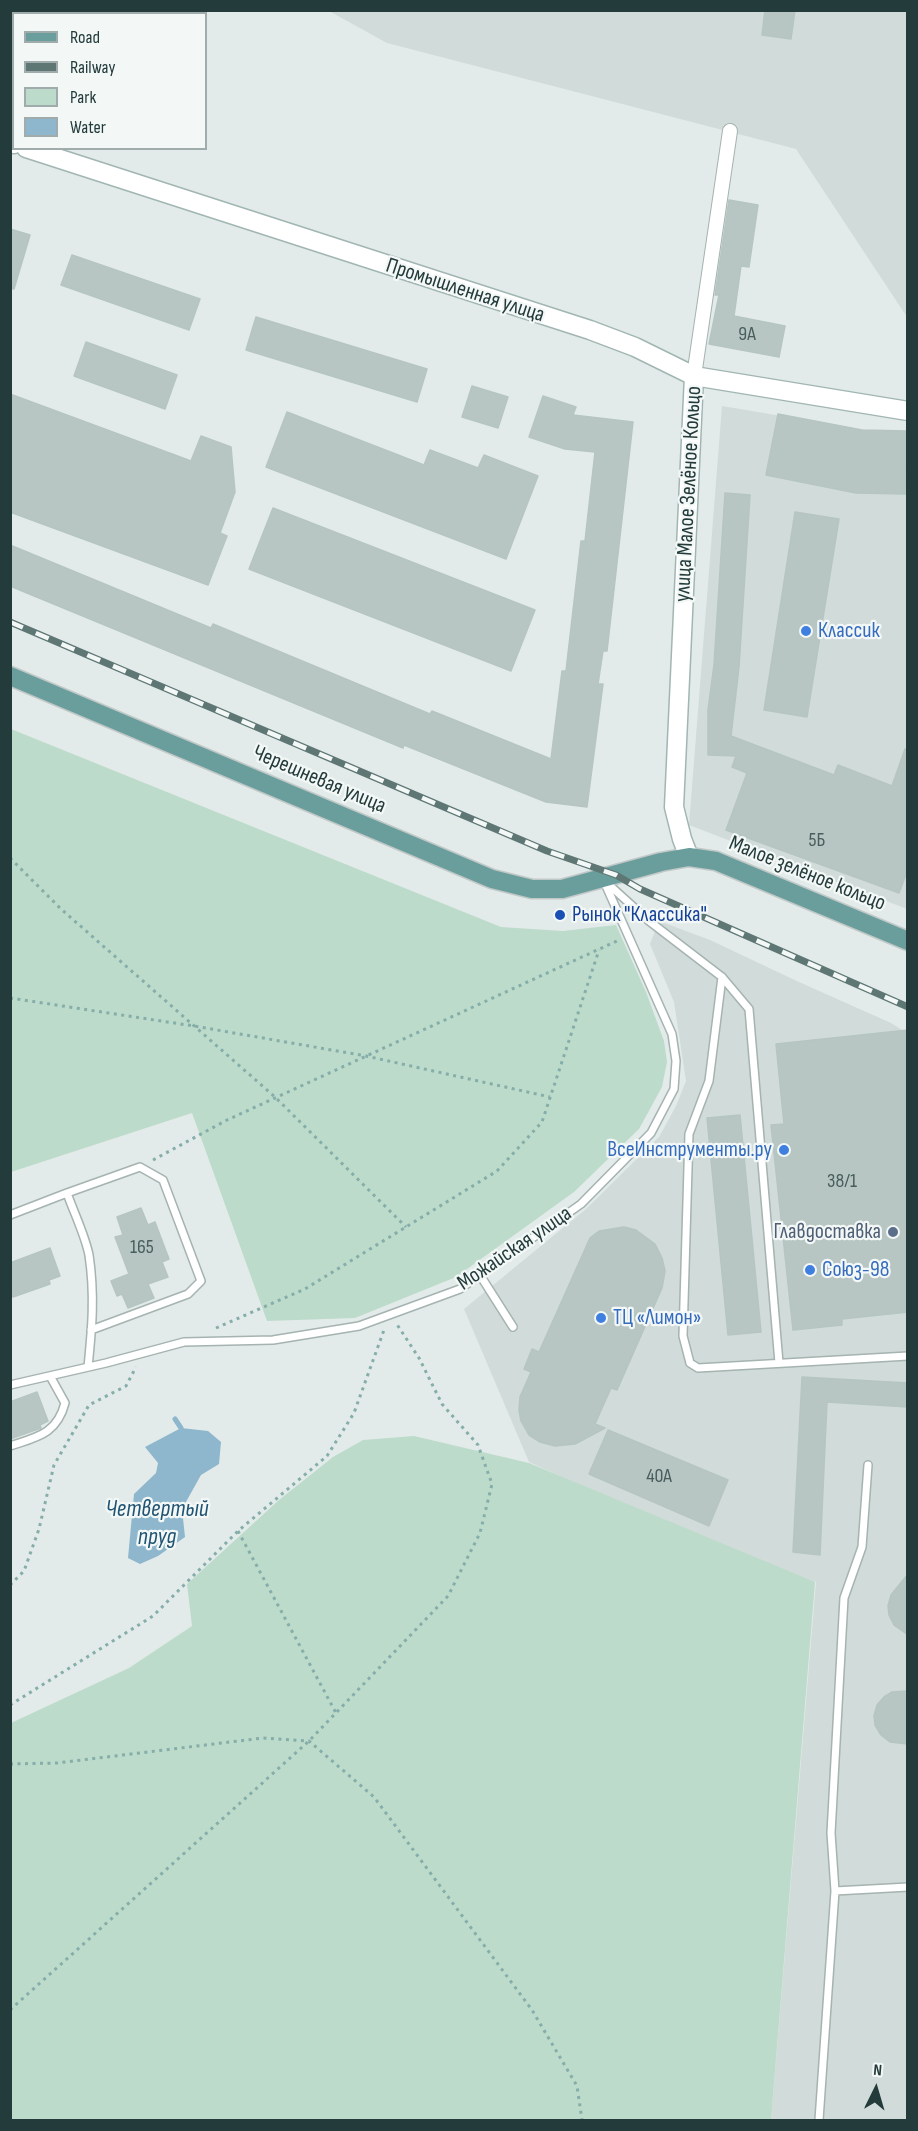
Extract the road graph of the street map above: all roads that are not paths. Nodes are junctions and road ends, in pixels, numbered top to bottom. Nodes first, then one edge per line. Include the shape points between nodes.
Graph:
1 (730, 131) dead end
2 (32, 150) edge
3 (694, 376) junction
4 (908, 411) edge
5 (10, 676) edge
6 (689, 857) junction
7 (609, 877) junction
8 (908, 941) edge
9 (722, 976) junction
10 (68, 1193) junction
11 (10, 1215) edge
12 (480, 1275) junction
13 (513, 1327) dead end
14 (91, 1330) junction
15 (908, 1356) edge
16 (779, 1363) junction
17 (88, 1367) junction
18 (50, 1376) junction
19 (10, 1385) edge
20 (10, 1446) edge
21 (868, 1465) dead end
22 (908, 1887) edge
23 (835, 1891) junction
24 (819, 2121) edge

1 - 3 street, улица Малое Зелёное Кольцо
2 - 3 street, Промышленная улица via 590,330
3 - 4 street, Промышленная улица
3 - 6 street, улица Малое Зелёное Кольцо via 674,807
5 - 7 main road, Черешневая улица via 492,879 532,889 562,889
6 - 7 main road, Малое зелёное кольцо
6 - 8 main road, Малое зелёное кольцо via 716,861
7 - 9 lane via 649,921
7 - 12 lane, Можайская улица via 629,936 672,1034 676,1061 674,1089 651,1133 580,1204
9 - 16 lane via 749,1009
9 - 16 lane via 709,1081 689,1134 683,1336 690,1363 698,1368
10 - 11 lane
10 - 14 lane via 88,1253 94,1303
10 - 14 lane via 140,1167 163,1180 201,1281 188,1294
12 - 13 lane
12 - 17 lane, Можайская улица via 460,1289 359,1326 273,1340 184,1342
14 - 17 lane
15 - 16 lane
17 - 18 lane, Можайская улица
18 - 19 lane, Можайская улица
18 - 20 lane via 65,1403 62,1415 47,1433
21 - 23 lane via 862,1547 844,1598 831,1833
22 - 23 lane
23 - 24 lane

